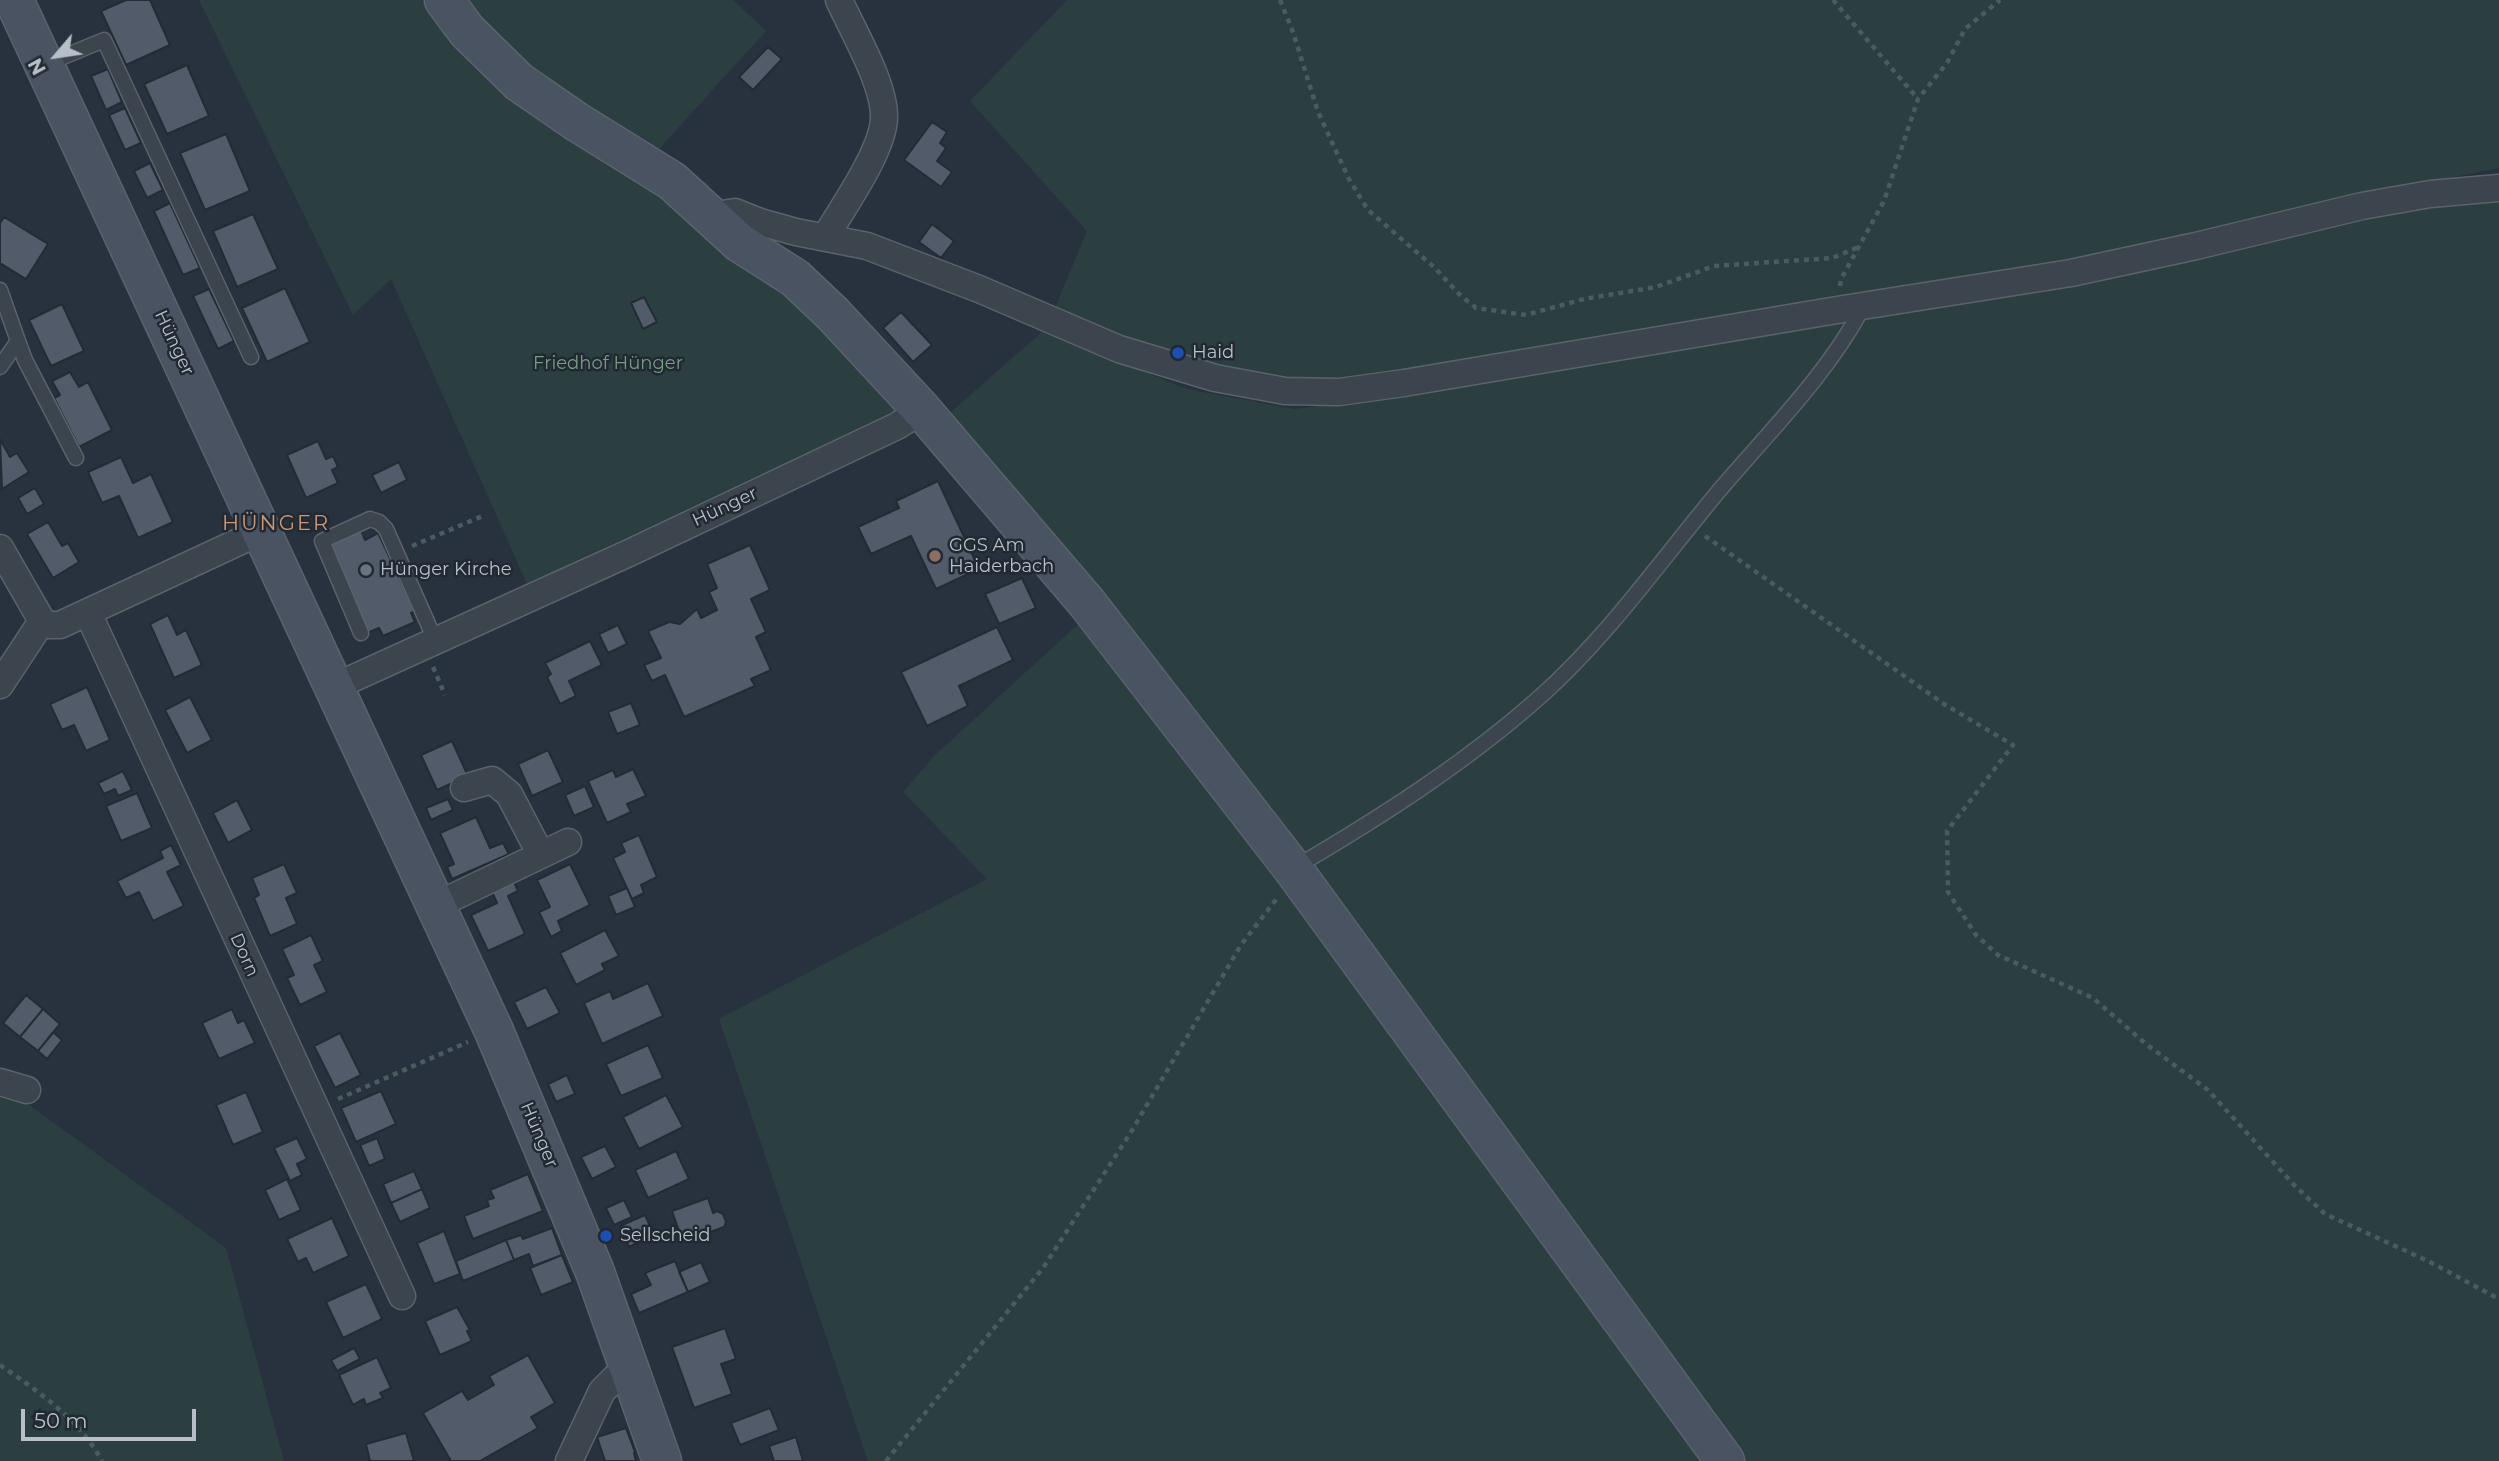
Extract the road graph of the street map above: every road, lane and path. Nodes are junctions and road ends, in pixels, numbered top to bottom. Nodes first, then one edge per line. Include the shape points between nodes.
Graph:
1 (14, 0) edge
2 (444, 0) edge
3 (839, 0) edge
4 (1280, 0) edge
5 (1833, 0) edge
6 (2000, 0) edge
7 (44, 65) junction
8 (1918, 99) junction
9 (2499, 188) edge
10 (710, 216) junction
11 (826, 236) junction
12 (1861, 246) junction
13 (0, 290) edge
14 (1850, 308) junction
15 (18, 341) junction
16 (251, 357) dead end
17 (0, 367) edge
18 (922, 410) junction
19 (76, 458) dead end
20 (485, 515) dead end
21 (1690, 526) junction
22 (262, 531) junction
23 (0, 548) edge
24 (397, 553) junction
25 (88, 613) junction
26 (42, 621) junction
27 (361, 633) dead end
28 (430, 645) junction
29 (0, 685) edge
30 (334, 687) junction
31 (445, 695) dead end
32 (464, 788) dead end
33 (568, 842) dead end
34 (541, 855) junction
35 (1293, 869) junction
36 (437, 905) junction
37 (494, 1031) junction
38 (0, 1082) edge
39 (27, 1090) dead end
40 (336, 1100) dead end
41 (402, 1296) dead end
42 (2499, 1298) edge
43 (0, 1365) edge
44 (631, 1369) junction
45 (102, 1461) edge
46 (569, 1461) edge
47 (662, 1461) edge
48 (886, 1461) edge
49 (1725, 1461) edge

1 - 7 street, Hünger
2 - 10 street via 467,31 519,82 672,181
3 - 11 street via 876,83 884,117 876,148
4 - 12 path via 1318,112 1361,199 1476,308 1526,315 1656,287 1714,265 1832,258
5 - 8 path
6 - 8 path via 1965,29 1947,63
7 - 16 lane via 104,40
7 - 22 street, Hünger
8 - 12 path via 1884,201
9 - 14 street via 2362,206 2071,273
10 - 11 street via 734,212 796,232
10 - 18 street via 740,243 795,278
11 - 14 street via 867,246 979,289 1119,349 1215,378 1285,391 1339,391 1404,383
12 - 14 path via 1841,279
13 - 15 lane
14 - 21 lane via 1845,340
15 - 17 lane
15 - 19 lane
18 - 28 street, Hünger via 897,426
18 - 35 street via 1087,603
20 - 24 path
21 - 35 lane via 1625,607 1542,694 1405,800
21 - 42 path via 1944,704 2012,745 1947,831 1948,892 1976,935 1998,955 2093,998 2208,1090 2325,1214
22 - 25 street
22 - 30 street, Hünger
23 - 26 street
24 - 27 lane via 386,529 370,519 322,541
24 - 28 lane
25 - 26 street via 60,625
25 - 41 street, Dorn
26 - 29 street
28 - 30 street, Hünger
28 - 31 path
30 - 36 street, Hünger
32 - 34 street via 492,780 509,794
33 - 34 street
34 - 36 street
35 - 48 path via 1288,886 1241,945 1044,1268
35 - 49 street
36 - 37 street, Hünger
37 - 40 path
37 - 44 street, Hünger
38 - 39 street
43 - 45 path via 68,1416
44 - 46 street via 602,1391
44 - 47 street, Hünger

